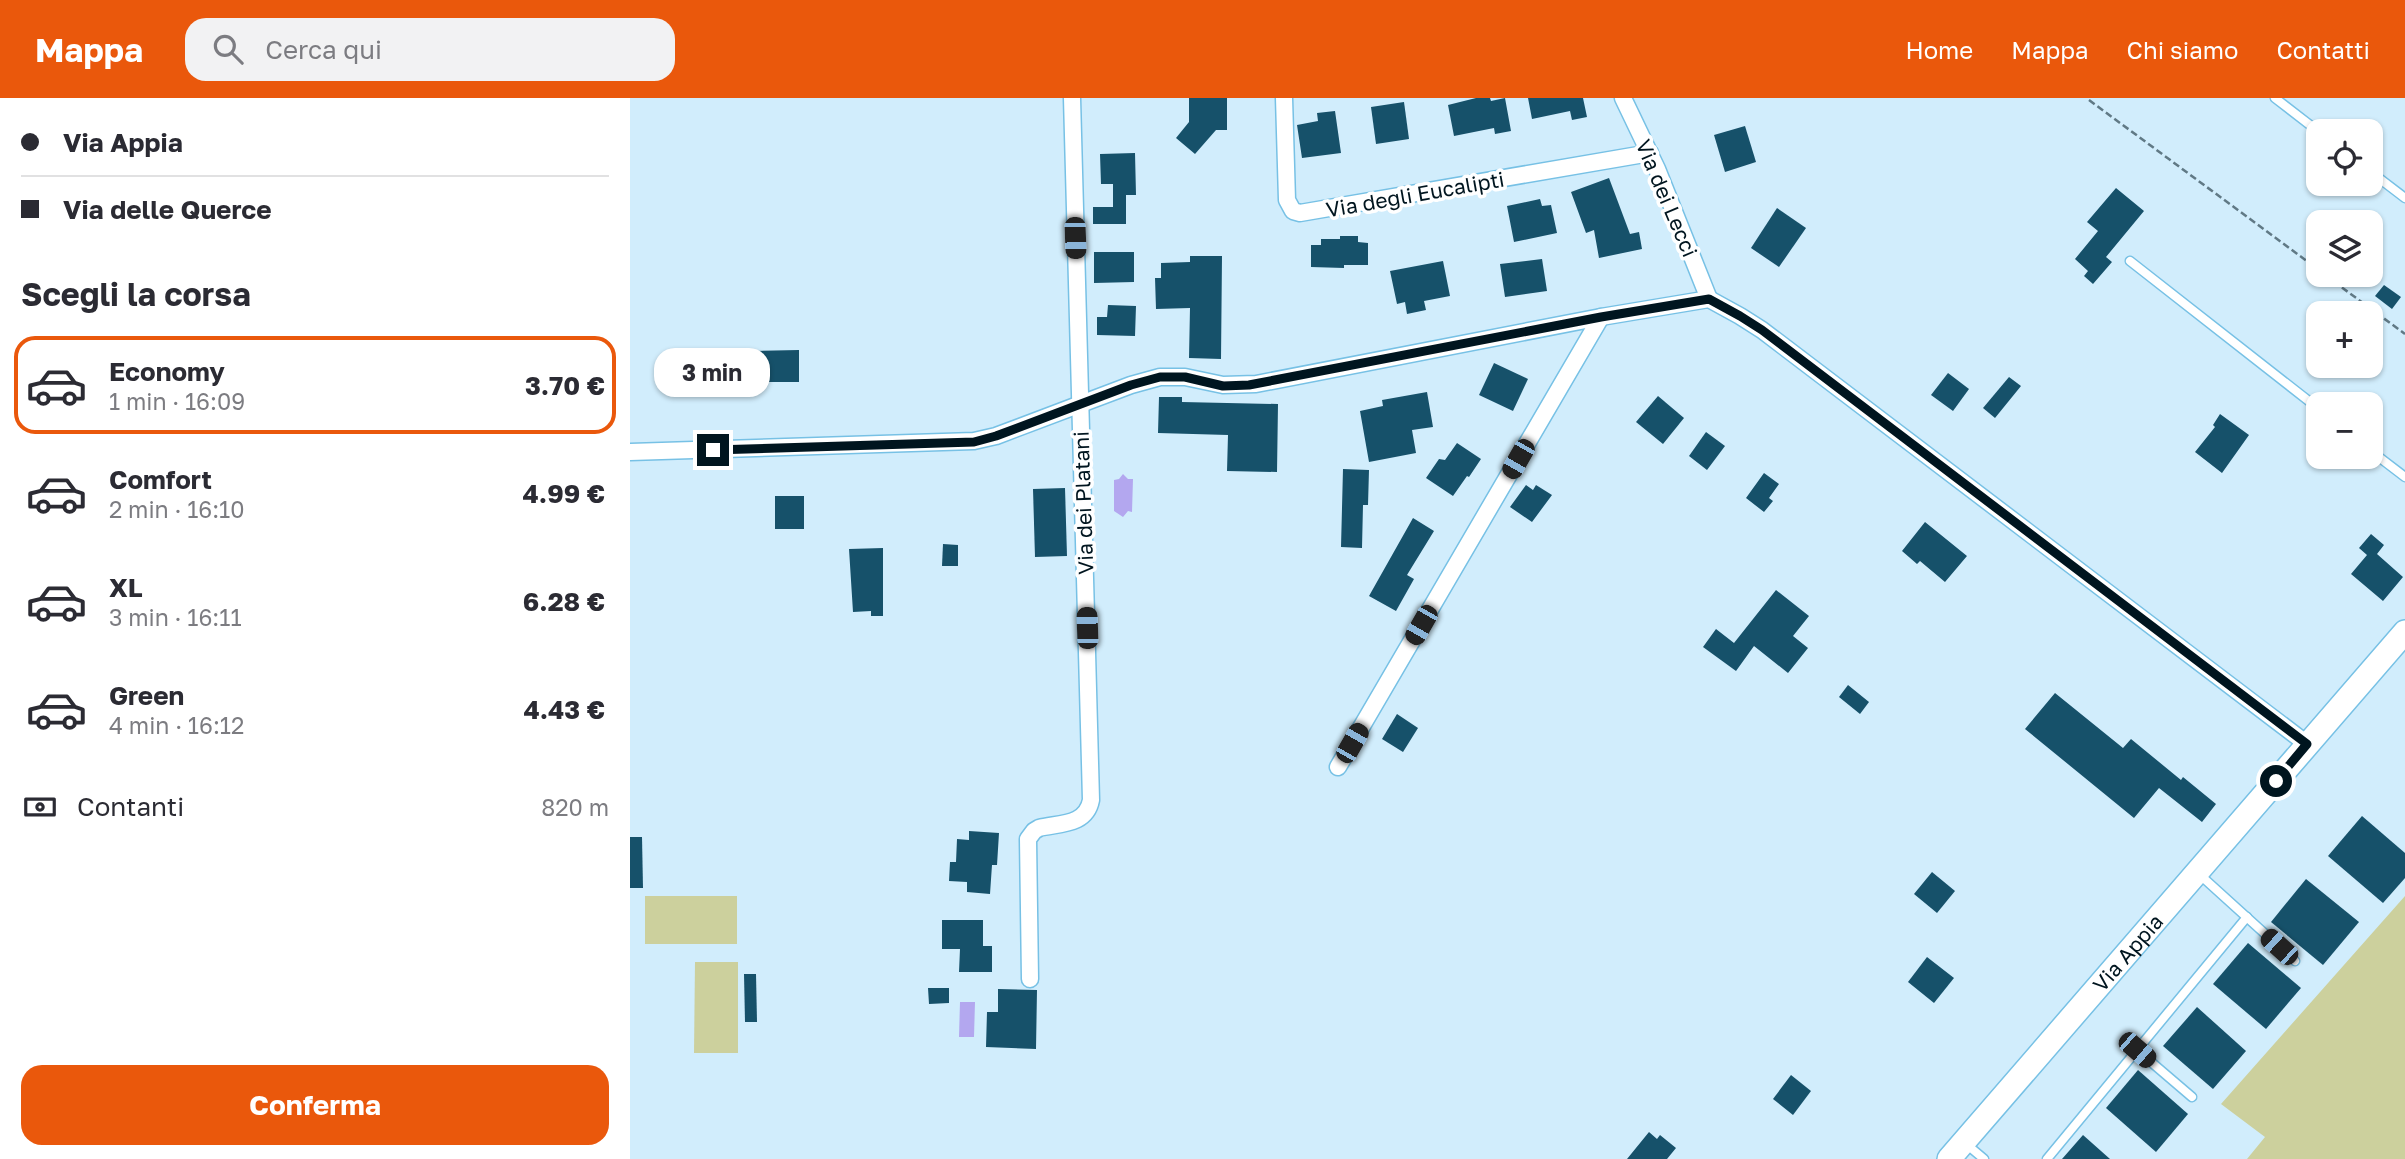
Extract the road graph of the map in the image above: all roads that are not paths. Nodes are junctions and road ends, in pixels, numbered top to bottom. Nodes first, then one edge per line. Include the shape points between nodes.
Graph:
1 (1072, 98) edge
2 (1283, 98) edge
3 (1623, 98) edge
4 (2275, 98) edge
5 (2306, 122) edge
6 (1650, 153) junction
7 (2383, 181) edge
8 (2405, 198) edge
9 (2130, 261) dead end
10 (1709, 299) junction
11 (1601, 317) junction
12 (2306, 399) edge
13 (1080, 405) junction
14 (630, 452) edge
15 (2383, 460) edge
16 (2405, 477) edge
17 (2405, 632) edge
18 (2307, 744) junction
19 (1338, 766) dead end
20 (2197, 872) junction
21 (2247, 917) junction
22 (2295, 961) dead end
23 (1030, 979) dead end
24 (2137, 1050) junction
25 (2192, 1097) dead end
26 (1956, 1150) edge
27 (1984, 1159) edge
28 (2047, 1159) edge

1 - 13 street
2 - 6 street, Via degli Eucalipti via 1287,200 1293,211 1300,213
3 - 6 street, Via dei Lecci
4 - 5 lane
6 - 10 street, Via dei Lecci
7 - 8 lane
9 - 12 lane
10 - 11 street
10 - 18 street via 1762,330
11 - 13 street via 1249,385 1160,377
11 - 19 street
13 - 14 street via 974,442
13 - 23 street, Via dei Platani via 1091,800 1084,817 1039,828 1028,839
15 - 16 lane
17 - 18 street, Via Appia
18 - 20 street, Via Appia
20 - 21 lane
20 - 26 street, Via Appia
21 - 22 lane
21 - 24 lane
24 - 25 lane
24 - 28 lane
26 - 27 lane

